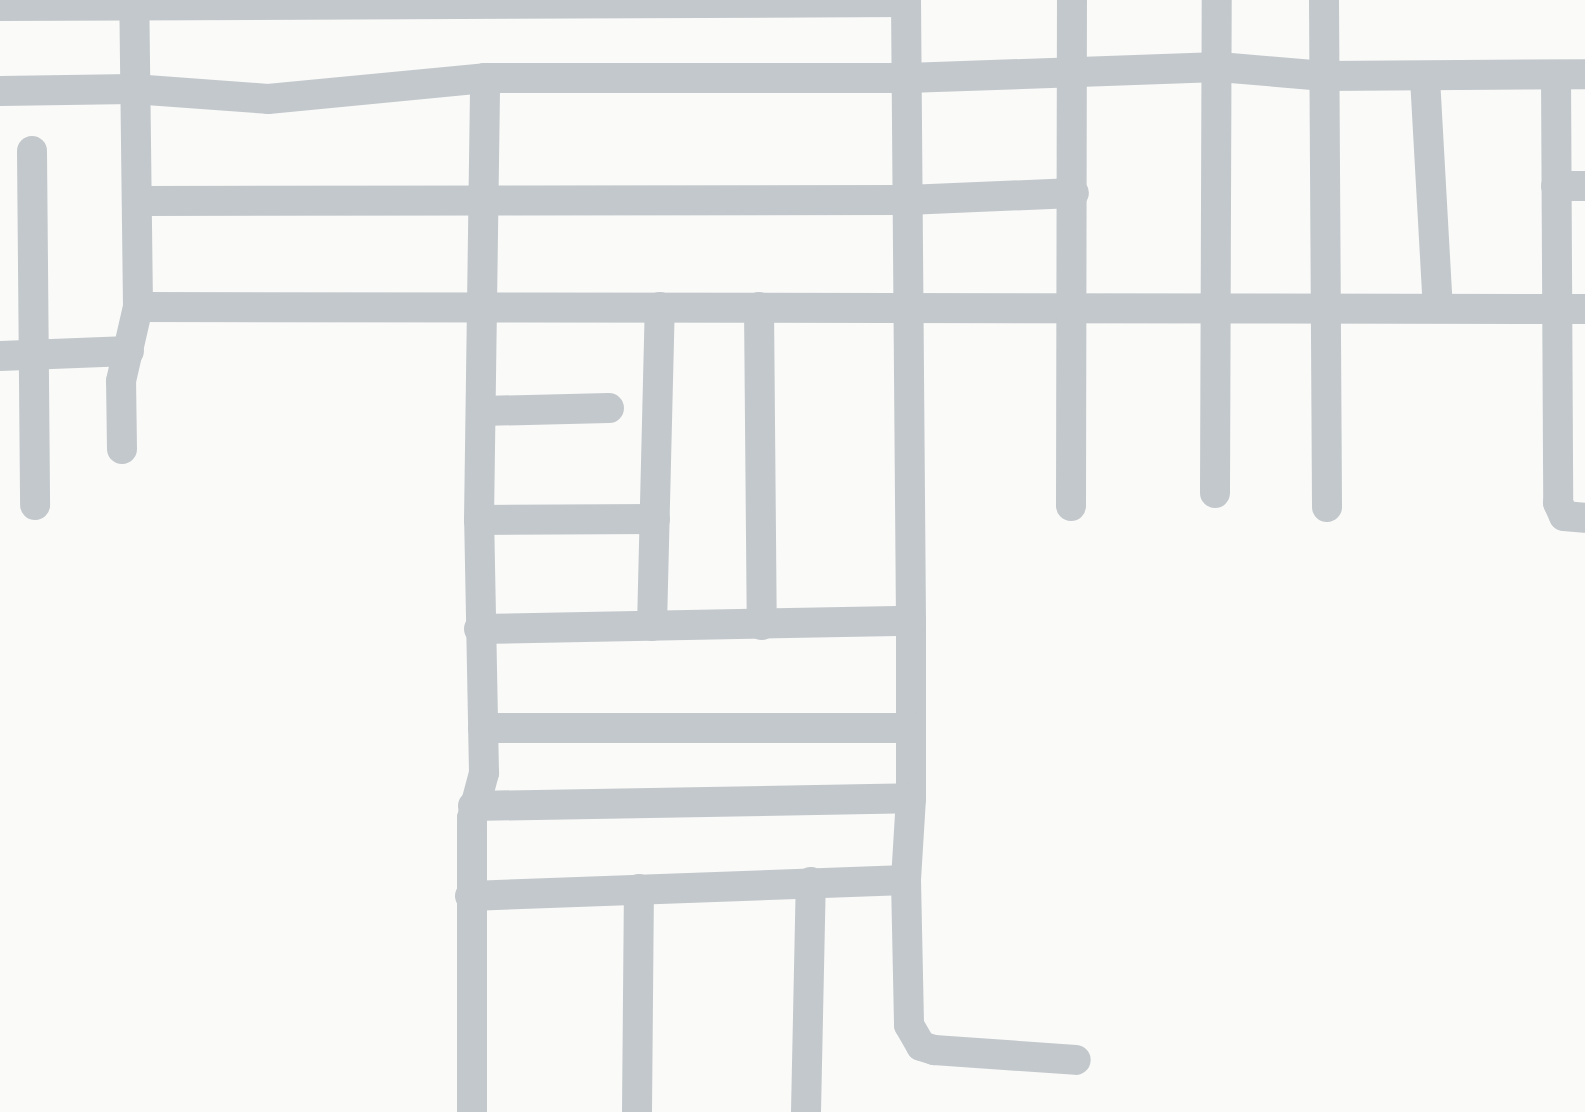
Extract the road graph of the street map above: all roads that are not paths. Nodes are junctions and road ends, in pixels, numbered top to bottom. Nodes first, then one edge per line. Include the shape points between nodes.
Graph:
1 (1072, 0) edge
2 (1217, 0) edge
3 (1324, 0) edge
4 (906, 1) edge
5 (134, 2) edge
6 (0, 6) edge
7 (1220, 67) junction
8 (1071, 71) junction
9 (1570, 74) edge
10 (1325, 76) junction
11 (485, 78) junction
12 (907, 78) junction
13 (1425, 78) junction
14 (134, 89) junction
15 (0, 90) edge
16 (32, 151) dead end
17 (1571, 186) edge
18 (1074, 193) junction
19 (483, 199) junction
20 (907, 200) junction
21 (137, 201) junction
22 (138, 307) junction
23 (483, 307) junction
24 (660, 307) junction
25 (759, 307) junction
26 (906, 307) junction
27 (1071, 307) junction
28 (1215, 307) junction
29 (1325, 307) junction
30 (1438, 308) junction
31 (1571, 309) edge
32 (129, 351) junction
33 (0, 356) edge
34 (34, 356) junction
35 (609, 408) dead end
36 (481, 411) junction
37 (122, 449) dead end
38 (1215, 493) dead end
39 (35, 505) dead end
40 (1071, 507) dead end
41 (1327, 507) dead end
42 (1585, 518) edge
43 (655, 519) junction
44 (479, 520) junction
45 (911, 621) junction
46 (652, 626) junction
47 (762, 626) junction
48 (479, 629) junction
49 (483, 728) junction
50 (911, 728) junction
51 (911, 798) junction
52 (473, 806) junction
53 (906, 880) junction
54 (810, 882) junction
55 (639, 889) junction
56 (470, 896) junction
57 (1076, 1060) dead end
58 (472, 1112) edge
59 (637, 1112) edge
60 (806, 1112) edge

1 - 8 street
2 - 7 street
3 - 10 street
4 - 5 street via 483,6
4 - 12 street
5 - 6 street
5 - 14 street
7 - 8 street
7 - 10 street
7 - 28 street
8 - 12 street
8 - 18 street
9 - 13 street
9 - 17 street
10 - 13 street
10 - 29 street
11 - 12 street
11 - 14 street via 268,99
11 - 19 street
12 - 20 street
13 - 30 street
14 - 15 street
14 - 21 street
16 - 34 street
17 - 31 street
18 - 20 street
18 - 27 street
19 - 20 street
19 - 21 street
19 - 23 street
20 - 26 street
21 - 22 street
22 - 23 street
22 - 32 street
23 - 24 street
23 - 36 street
24 - 25 street
24 - 43 street
25 - 26 street
25 - 47 street
26 - 27 street
26 - 45 street
27 - 28 street
27 - 40 street
28 - 29 street
28 - 38 street
29 - 30 street
29 - 41 street
30 - 31 street
31 - 42 street via 1558,509 1564,516
32 - 34 street
32 - 37 street via 122,381
33 - 34 street
34 - 39 street
35 - 36 street
36 - 44 street
43 - 44 street
43 - 46 street
44 - 48 street
45 - 47 street
45 - 50 street
46 - 47 street
46 - 48 street
48 - 49 street
49 - 50 street
49 - 52 street via 484,773
50 - 51 street
51 - 52 street
51 - 53 street
52 - 56 street
53 - 54 street
53 - 57 street via 909,1025 921,1046
54 - 55 street
54 - 60 street
55 - 56 street
55 - 59 street
56 - 58 street

